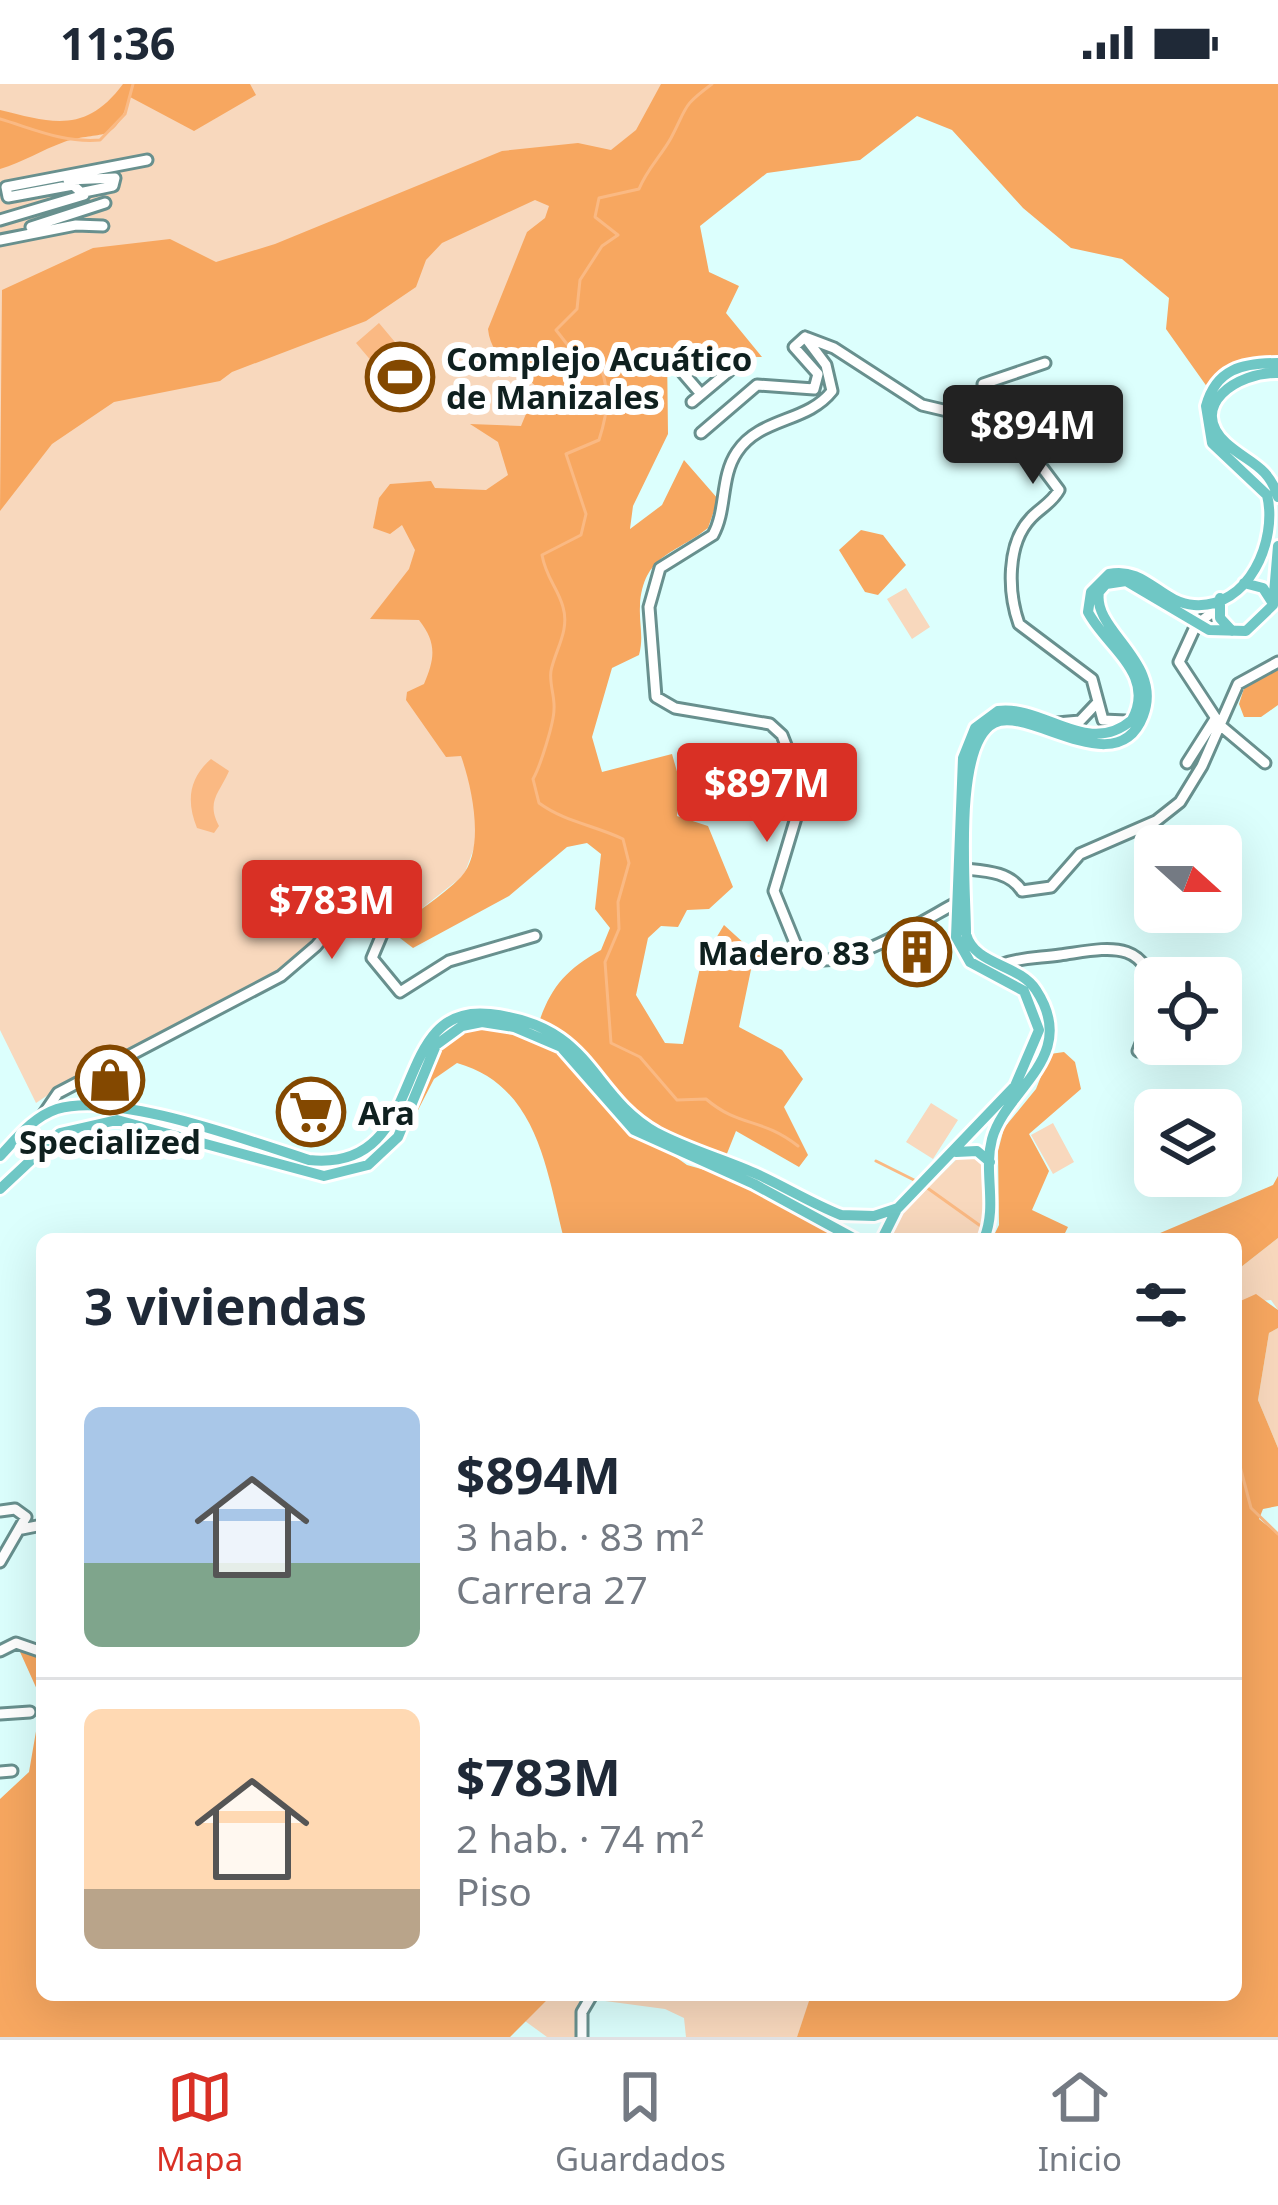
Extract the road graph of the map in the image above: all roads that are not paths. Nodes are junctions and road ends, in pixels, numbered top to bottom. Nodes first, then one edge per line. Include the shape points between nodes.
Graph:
1 (147, 160) dead end
2 (45, 187) junction
3 (84, 192) junction
4 (105, 203) dead end
5 (0, 220) edge
6 (103, 226) dead end
7 (20, 234) junction
8 (0, 240) edge
9 (800, 340) junction
10 (703, 356) dead end
11 (1045, 363) dead end
12 (1278, 363) edge
13 (729, 371) dead end
14 (1278, 373) edge
15 (983, 384) dead end
16 (700, 395) junction
17 (934, 399) dead end
18 (944, 409) junction
19 (727, 410) junction
20 (701, 433) dead end
21 (1278, 497) edge
22 (1278, 547) edge
23 (1244, 583) junction
24 (1219, 603) junction
25 (1273, 605) junction
26 (1196, 625) junction
27 (1209, 631) junction
28 (1234, 632) junction
29 (1187, 639) junction
30 (1278, 662) edge
31 (1099, 698) junction
32 (1132, 720) junction
33 (1218, 723) junction
34 (1051, 724) junction
35 (1187, 763) dead end
36 (1264, 763) dead end
37 (966, 869) junction
38 (956, 902) junction
39 (535, 936) dead end
40 (1134, 960) edge
41 (1003, 964) junction
42 (43, 1115) junction
43 (42, 1146) junction
44 (954, 1152) junction
45 (0, 1156) edge
46 (990, 1162) junction
47 (0, 1189) edge
48 (898, 1208) junction
49 (844, 1233) edge
50 (885, 1233) edge
51 (987, 1233) edge
52 (0, 1511) edge
53 (36, 1526) edge
54 (23, 1527) junction
55 (0, 1562) edge
56 (36, 1650) edge
57 (0, 1651) edge
58 (30, 1712) dead end
59 (0, 1714) edge
60 (588, 2001) edge
61 (582, 2037) edge

1 - 2 street via 11,185 5,196
2 - 3 street via 73,184
2 - 3 street via 115,178 112,186
3 - 5 street
4 - 7 street
6 - 7 street
7 - 8 street
9 - 18 street via 835,348 908,398
9 - 19 street via 818,374 814,389 765,383
9 - 38 street via 826,365 832,391 738,450 713,536 660,568 649,608 656,697 777,728 805,790 774,891 800,955 819,963 875,946
10 - 16 street via 683,373
11 - 15 street
12 - 23 main road via 1226,372 1206,406 1212,443 1259,484 1269,506 1264,556
13 - 16 street
14 - 21 main road via 1232,381 1216,418 1226,443 1260,464
16 - 19 street
17 - 18 street
18 - 31 street via 1011,426 1058,484 1018,541 1014,611 1027,634 1092,679
19 - 20 street
22 - 25 main road
23 - 24 main road
23 - 25 main road via 1263,588
24 - 26 street
24 - 28 main road
24 - 32 main road via 1189,605 1130,572 1098,581 1088,612 1136,680
25 - 28 main road via 1257,625
26 - 27 main road
26 - 29 street
26 - 37 main road via 1126,581 1106,584 1097,603 1144,678 1140,724 1111,741 1084,744 1011,718 989,726 967,773
27 - 28 main road
27 - 29 street
29 - 33 street via 1179,662
30 - 33 street via 1238,684
31 - 32 street via 1103,720
31 - 34 street via 1080,721
32 - 34 main road via 1101,735
33 - 35 street
33 - 36 street
33 - 37 street via 1180,802 1080,854 1051,887 1022,891 995,873
34 - 38 main road via 1024,711 998,711 968,740
37 - 41 main road via 968,943
38 - 44 main road via 963,956 1024,991 1039,1030 1024,1074
39 - 42 street via 448,961 400,992 372,958 381,916 368,906 348,908 281,976 58,1093
40 - 41 street via 1111,946
41 - 46 main road via 1038,994 1048,1029 1032,1080 996,1127
42 - 43 main road
42 - 45 main road
42 - 48 main road via 108,1104 309,1160 340,1160 386,1134 430,1038 460,1018 496,1015 567,1040 623,1106 658,1133 842,1216
43 - 47 main road
43 - 49 main road via 60,1133 117,1120 306,1172 343,1174 391,1147 436,1045 482,1022 561,1047 634,1130
44 - 46 main road via 976,1151
44 - 48 main road
46 - 51 main road
48 - 50 main road
52 - 54 street via 22,1510
53 - 54 street
54 - 55 street
56 - 57 street via 16,1643
58 - 59 street
60 - 61 street

